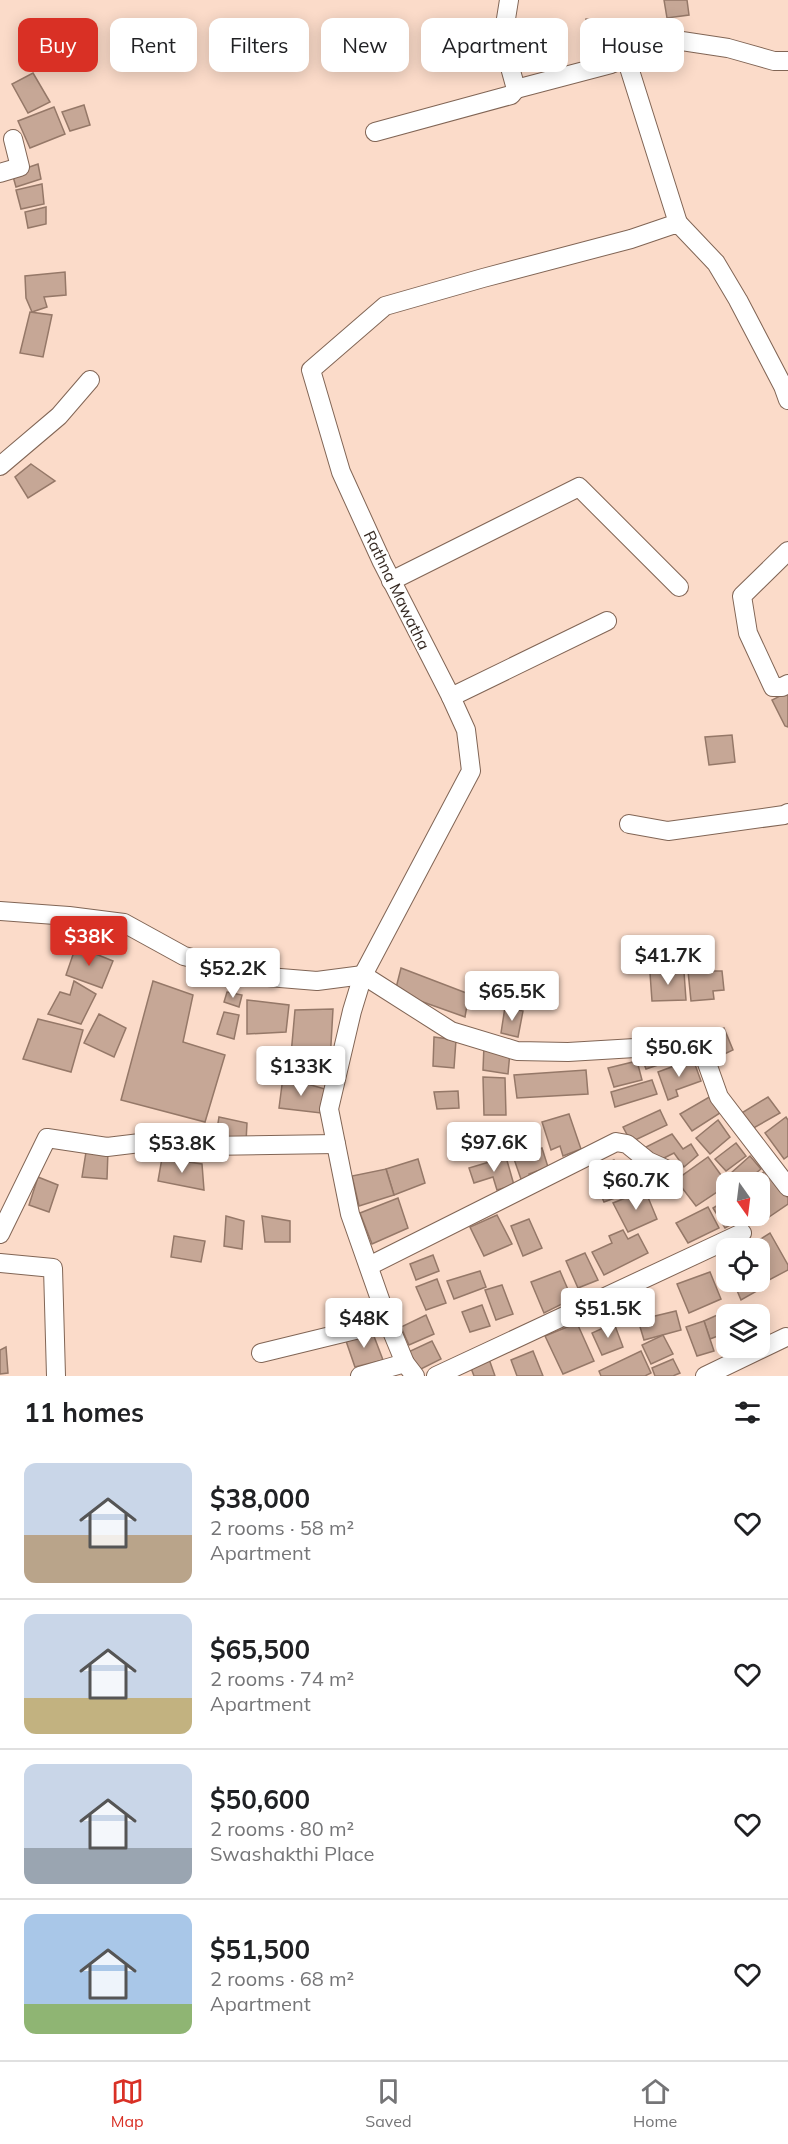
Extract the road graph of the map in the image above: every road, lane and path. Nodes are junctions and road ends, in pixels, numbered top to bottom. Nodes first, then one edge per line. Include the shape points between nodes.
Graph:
1 (509, 0) edge
2 (684, 41) edge
3 (788, 61) edge
4 (580, 71) edge
5 (622, 72) edge
6 (516, 88) junction
7 (375, 132) dead end
8 (13, 139) dead end
9 (0, 173) edge
10 (678, 223) junction
11 (90, 380) dead end
12 (788, 400) edge
13 (0, 466) edge
14 (788, 551) edge
15 (391, 581) junction
16 (679, 587) dead end
17 (607, 621) dead end
18 (788, 684) edge
19 (451, 697) junction
20 (788, 813) edge
21 (629, 824) dead end
22 (0, 912) edge
23 (363, 975) junction
24 (698, 1038) dead end
25 (635, 1048) dead end
26 (336, 1144) junction
27 (668, 1170) dead end
28 (788, 1187) edge
29 (742, 1233) dead end
30 (0, 1234) edge
31 (0, 1263) edge
32 (369, 1266) junction
33 (388, 1322) junction
34 (786, 1337) dead end
35 (261, 1353) dead end
36 (410, 1369) edge
37 (56, 1376) edge
38 (360, 1376) edge
39 (436, 1376) edge
40 (705, 1376) edge

1 - 6 street via 506,53
2 - 3 street
4 - 6 street
5 - 10 street
6 - 7 street via 511,94
8 - 9 street via 20,167
10 - 12 street via 716,263
10 - 15 street, Rathna Mawatha via 385,306 311,370 341,472
11 - 13 street via 59,416
14 - 18 street via 742,596 748,633 773,687
15 - 16 street via 579,487
15 - 19 street, Rathna Mawatha
17 - 19 street
19 - 23 street, Rathna Mawatha via 466,730 471,771
20 - 21 street via 668,831
22 - 23 street via 124,923 184,956 268,977 318,981
23 - 25 street via 451,1031 517,1051
23 - 26 street, Rathna Mawatha via 330,1109
24 - 28 street via 719,1097
26 - 30 street via 205,1146 165,1140 107,1147 47,1138
26 - 32 street, Rathna Mawatha via 350,1214
27 - 32 street via 648,1161 627,1144 616,1142
29 - 39 street
31 - 37 street via 53,1268
32 - 33 street, Rathna Mawatha
33 - 35 street
33 - 36 street, Rathna Mawatha
34 - 40 street
36 - 38 street

